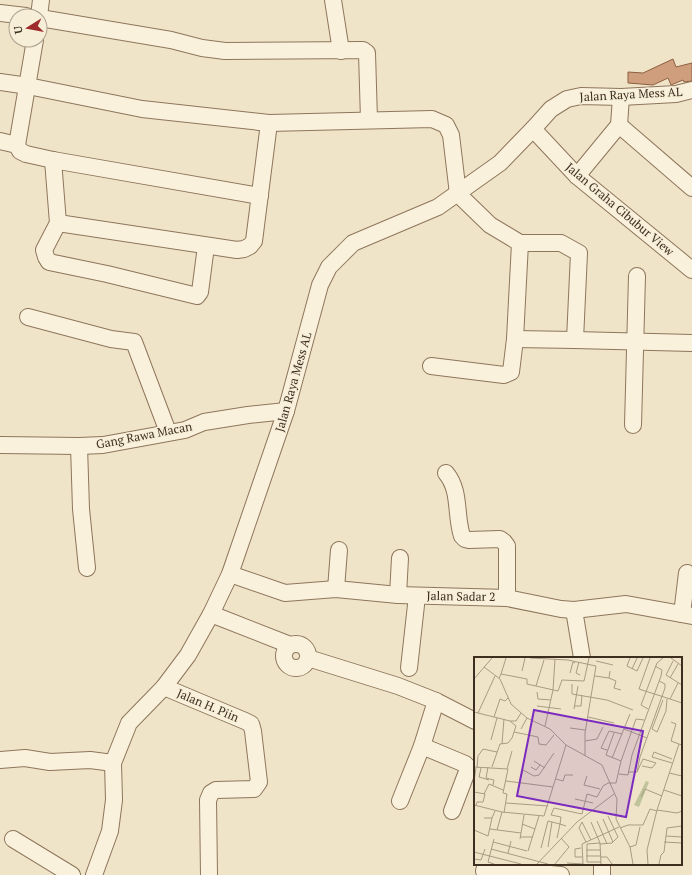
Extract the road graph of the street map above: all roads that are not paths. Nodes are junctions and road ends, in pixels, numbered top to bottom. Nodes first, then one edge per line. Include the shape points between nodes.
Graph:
1 (333, 0) edge
2 (48, 19) edge
3 (34, 48) edge
4 (341, 50) junction
5 (0, 82) edge
6 (28, 86) junction
7 (692, 90) edge
8 (621, 97) junction
9 (369, 120) junction
10 (268, 123) junction
11 (619, 125) junction
12 (533, 130) junction
13 (0, 141) edge
14 (17, 145) junction
15 (53, 160) junction
16 (577, 176) junction
17 (692, 188) edge
18 (458, 194) junction
19 (260, 196) junction
20 (58, 223) junction
21 (520, 243) junction
22 (206, 246) junction
23 (692, 270) edge
24 (638, 276) dead end
25 (28, 317) dead end
26 (515, 339) junction
27 (575, 340) junction
28 (636, 343) junction
29 (692, 343) edge
30 (432, 366) dead end
31 (286, 411) junction
32 (633, 425) dead end
33 (168, 432) junction
34 (0, 445) edge
35 (79, 446) junction
36 (446, 473) dead end
37 (339, 550) dead end
38 (400, 558) dead end
39 (87, 568) dead end
40 (687, 573) dead end
41 (230, 574) junction
42 (336, 589) junction
43 (398, 595) junction
44 (417, 596) junction
45 (507, 598) junction
46 (574, 610) junction
47 (211, 614) junction
48 (687, 615) edge
49 (582, 657) edge
50 (409, 668) dead end
51 (164, 687) junction
52 (436, 701) junction
53 (474, 720) edge
54 (422, 746) junction
55 (0, 760) edge
56 (113, 763) junction
57 (400, 801) dead end
58 (452, 810) dead end
59 (13, 839) dead end
60 (484, 870) edge
61 (72, 875) edge
62 (94, 875) edge
63 (209, 875) edge
64 (560, 875) edge

1 - 4 street
2 - 4 street via 224,51
3 - 6 street
4 - 9 street via 363,50 367,54
5 - 6 street
6 - 10 street via 142,109
6 - 14 street
7 - 8 street, Jalan Raya Mess AL via 676,94
8 - 11 street
8 - 12 street, Jalan Raya Mess AL via 581,96 567,99 551,109
9 - 10 street
9 - 18 street via 432,119 446,125 451,135
10 - 19 street
11 - 16 street
11 - 17 street
12 - 16 street, Jalan Graha Cibubur View
12 - 18 street, Jalan Raya Mess AL via 500,163
13 - 14 street
14 - 15 street via 20,151 26,154
15 - 19 street
15 - 20 street
16 - 23 street, Jalan Graha Cibubur View
18 - 21 street via 490,226
18 - 31 street, Jalan Raya Mess AL via 438,207 353,243 329,267 320,285
19 - 22 street via 254,241 250,246 237,250
20 - 22 street
20 - 22 street via 44,250 49,262 197,296 200,292
21 - 26 street
21 - 27 street via 561,243 579,253
24 - 28 street
25 - 33 street via 111,339 134,342
26 - 27 street
26 - 30 street via 511,372 504,375
27 - 28 street
28 - 29 street
28 - 32 street
31 - 33 street, Gang Rawa Macan via 204,422 185,430
31 - 41 street, Jalan Raya Mess AL
33 - 35 street, Gang Rawa Macan via 103,445
34 - 35 street, Gang Rawa Macan
35 - 39 street via 81,509
36 - 45 street via 452,480 462,536 469,540 500,539 507,546
37 - 42 street
38 - 43 street
40 - 48 street
41 - 42 street, Jalan Sadar 2 via 285,593
41 - 47 street, Jalan Raya Mess AL
42 - 43 street, Jalan Sadar 2
43 - 44 street, Jalan Sadar 2
44 - 45 street, Jalan Sadar 2
44 - 50 street
45 - 46 street, Jalan Sadar 2 via 561,610
46 - 48 street, Jalan Sadar 2 via 626,604
46 - 49 street
47 - 51 street, Jalan Raya Mess AL via 188,655
47 - 52 street via 290,645 297,643 308,651 308,658 398,686
51 - 56 street, Jalan Raya Mess AL via 128,723
51 - 63 street, Jalan H. Piin via 250,724 253,731 259,782 254,789 221,789 211,793 208,800
52 - 53 street
52 - 54 street
54 - 57 street
54 - 58 street via 468,766
55 - 56 street via 25,758 50,762 90,760
56 - 62 street, Jalan Raya Mess AL via 114,800 110,831
59 - 61 street
60 - 64 street

